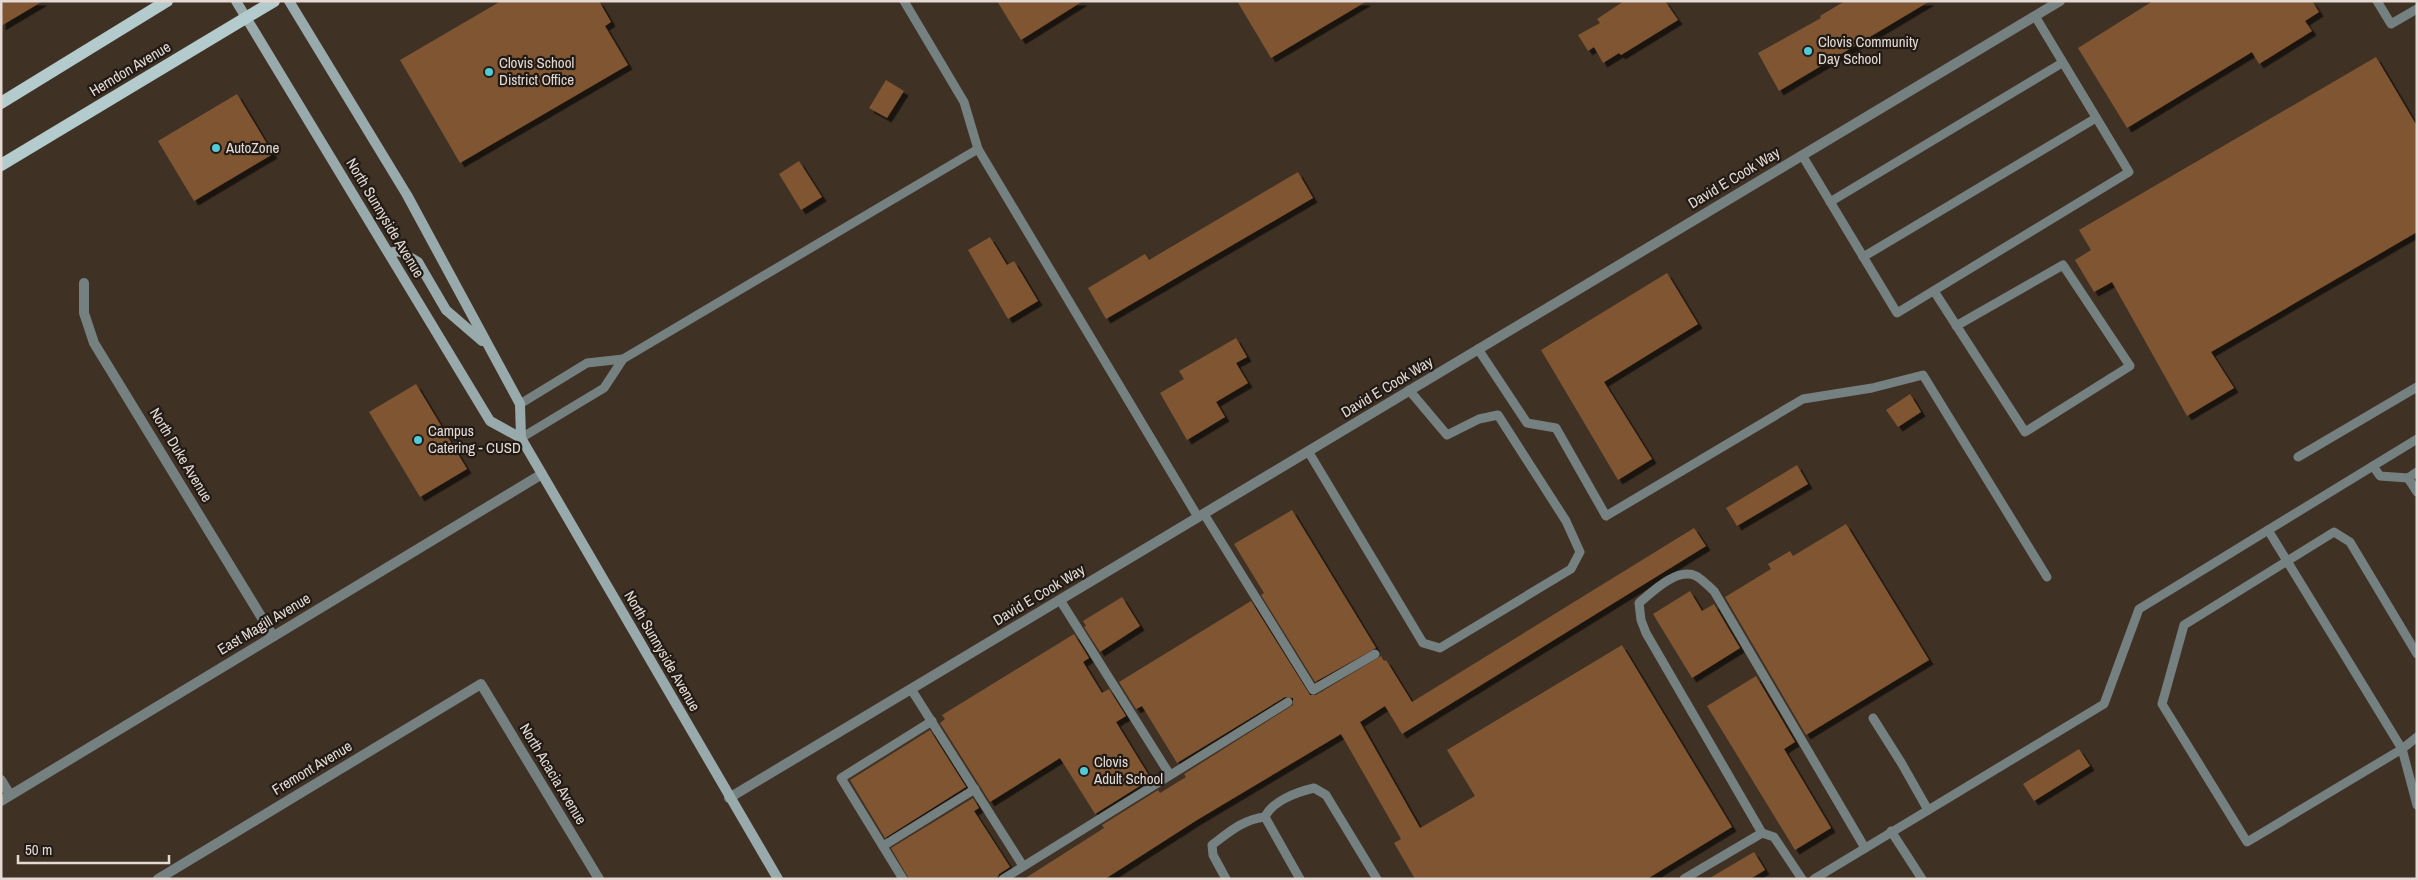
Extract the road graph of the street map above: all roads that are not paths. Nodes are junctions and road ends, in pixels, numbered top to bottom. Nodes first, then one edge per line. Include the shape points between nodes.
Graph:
1 (167, 1) edge
2 (236, 1) edge
3 (274, 1) edge
4 (289, 1) edge
5 (904, 1) edge
6 (2060, 1) edge
7 (2377, 1) edge
8 (2417, 9) edge
9 (2035, 16) junction
10 (246, 18) junction
11 (2062, 63) junction
12 (1, 103) edge
13 (2096, 118) junction
14 (978, 149) junction
15 (1802, 156) junction
16 (1, 165) edge
17 (1830, 202) junction
18 (389, 253) junction
19 (1863, 257) junction
20 (84, 283) dead end
21 (1934, 291) junction
22 (1956, 326) junction
23 (486, 344) junction
24 (1478, 349) junction
25 (623, 359) junction
26 (2417, 388) edge
27 (1410, 390) junction
28 (520, 404) junction
29 (521, 438) junction
30 (2417, 439) edge
31 (1308, 451) junction
32 (2298, 458) dead end
33 (2373, 466) junction
34 (2417, 472) edge
35 (542, 474) junction
36 (2408, 478) junction
37 (2417, 492) edge
38 (1201, 515) junction
39 (2268, 530) junction
40 (2287, 561) junction
41 (2047, 577) dead end
42 (1060, 600) junction
43 (273, 636) junction
44 (1376, 654) dead end
45 (2417, 654) edge
46 (481, 684) joint
47 (911, 689) junction
48 (1288, 702) dead end
49 (1872, 718) dead end
50 (932, 721) junction
51 (2417, 737) edge
52 (2402, 749) junction
53 (1170, 775) junction
54 (1, 780) edge
55 (975, 790) junction
56 (6, 798) edge
57 (729, 798) junction
58 (2417, 804) edge
59 (1928, 810) junction
60 (1265, 817) junction
61 (1891, 832) junction
62 (1762, 833) junction
63 (883, 846) junction
64 (1865, 848) junction
65 (1023, 866) junction
66 (158, 879) edge
67 (598, 879) edge
68 (778, 879) edge
69 (903, 879) edge
70 (1003, 879) edge
71 (1226, 879) edge
72 (1300, 879) edge
73 (1377, 879) edge
74 (1684, 879) edge
75 (1802, 879) edge
76 (1814, 879) edge
77 (1922, 879) edge

1 - 12 main road
2 - 10 main road, North Sunnyside Avenue
3 - 10 main road, Herndon Avenue
4 - 23 main road, North Sunnyside Avenue via 407,195
5 - 14 lane via 964,102
6 - 9 street, David E Cook Way
7 - 8 lane via 2391,24
9 - 11 lane
9 - 15 street, David E Cook Way
10 - 16 main road, Herndon Avenue
10 - 18 main road, North Sunnyside Avenue
11 - 13 lane
11 - 17 lane
13 - 19 lane
13 - 21 lane via 2129,172
14 - 25 lane
14 - 38 lane
15 - 17 lane
15 - 24 street, David E Cook Way
17 - 19 lane
18 - 23 main road via 399,251 418,262 446,310
18 - 29 main road, North Sunnyside Avenue via 490,421
19 - 21 lane via 1897,313
20 - 43 street, North Duke Avenue via 84,313 94,343
21 - 22 lane
22 - 22 lane via 2025,432 2130,366 2063,265
23 - 28 main road, North Sunnyside Avenue
24 - 27 street, David E Cook Way
24 - 41 lane via 1527,423 1556,428 1606,516 1803,399 1872,388 1923,375
25 - 28 lane via 587,363
25 - 29 lane via 604,388
26 - 32 lane
27 - 31 street, David E Cook Way
27 - 31 lane via 1447,435 1479,418 1498,415 1566,521 1580,552 1571,569 1440,648 1423,643
28 - 29 main road, North Sunnyside Avenue
29 - 35 main road, North Sunnyside Avenue
30 - 33 lane
31 - 38 street, David E Cook Way
33 - 36 lane via 2380,476
33 - 39 lane
34 - 36 lane
35 - 43 street, East Magill Avenue
35 - 57 main road, North Sunnyside Avenue
36 - 37 lane
38 - 42 street, David E Cook Way
38 - 44 lane via 1313,690
39 - 40 lane
39 - 59 lane via 2139,609 2104,704
40 - 45 lane via 2334,532 2350,542
40 - 52 lane
40 - 52 lane via 2184,625 2162,704 2177,729 2247,842
42 - 47 street, David E Cook Way
42 - 53 lane
43 - 56 street, East Magill Avenue
46 - 66 street, Fremont Avenue
46 - 67 street, North Acacia Avenue
47 - 50 lane
47 - 57 street, David E Cook Way
48 - 53 lane
49 - 59 lane
50 - 55 lane
50 - 63 lane via 841,778
51 - 52 lane
52 - 58 lane
53 - 65 lane
54 - 56 street
55 - 63 lane
55 - 65 lane
57 - 68 main road, North Sunnyside Avenue
59 - 61 lane
60 - 71 lane via 1238,826 1212,845 1213,855
60 - 72 lane
60 - 73 lane via 1268,809 1299,791 1314,788 1326,795
61 - 64 lane
61 - 77 lane
62 - 64 lane via 1646,634 1641,620 1639,603 1681,574 1696,576 1714,591
62 - 74 lane
62 - 75 lane via 1774,837
63 - 69 lane
64 - 76 lane
65 - 70 lane

